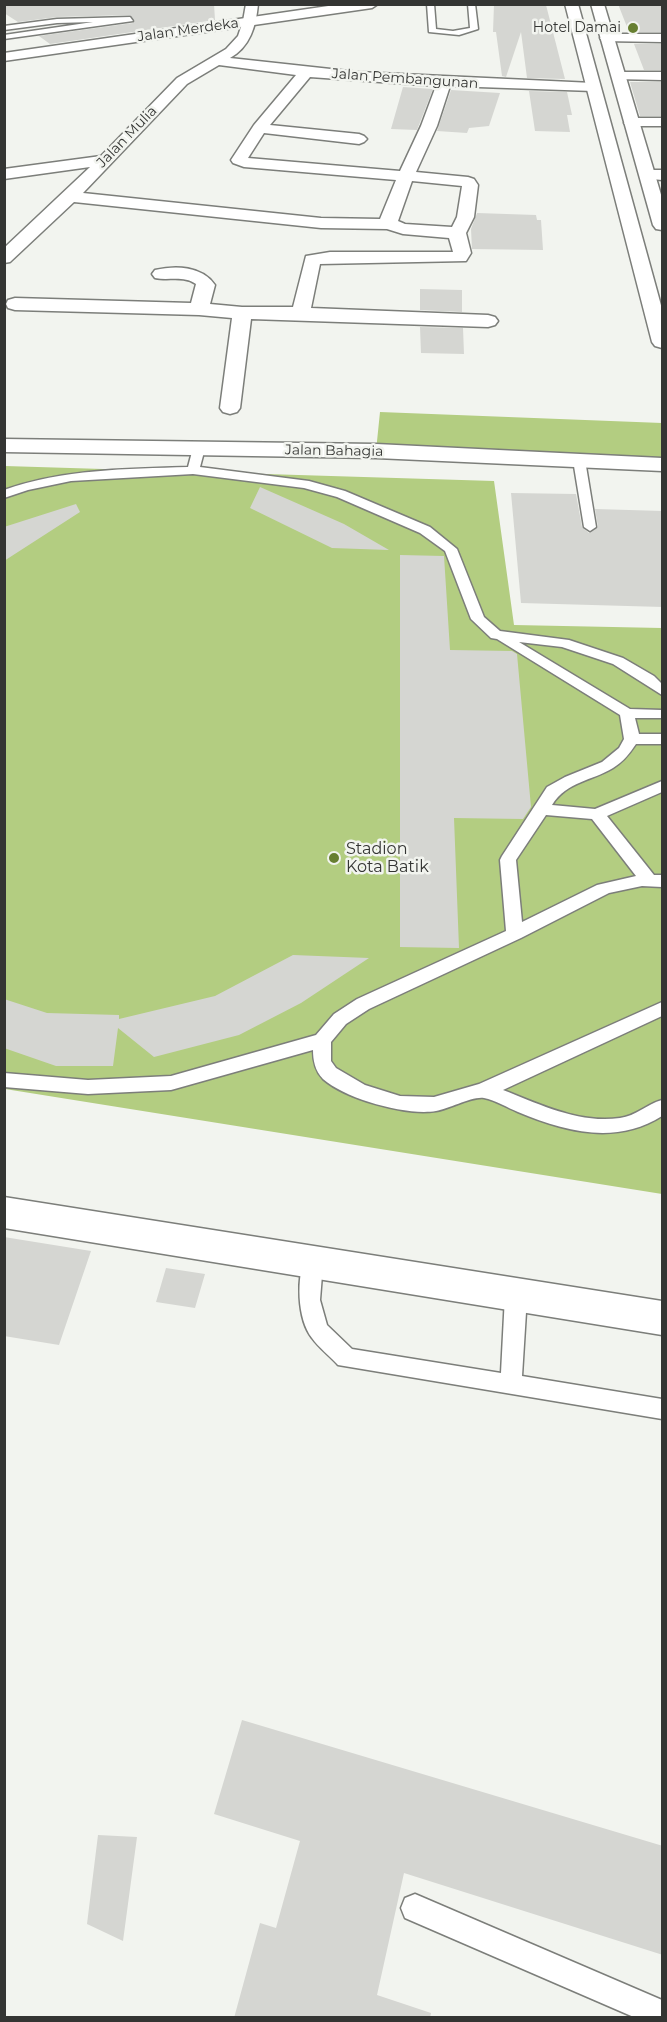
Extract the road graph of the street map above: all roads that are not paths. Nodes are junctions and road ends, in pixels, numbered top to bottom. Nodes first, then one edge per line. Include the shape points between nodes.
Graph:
1 (252, 4) edge
2 (372, 4) edge
3 (430, 4) edge
4 (471, 4) edge
5 (571, 4) edge
6 (597, 4) edge
7 (250, 21) junction
8 (4, 28) edge
9 (4, 37) edge
10 (607, 38) junction
11 (663, 38) edge
12 (4, 57) edge
13 (218, 61) junction
14 (306, 72) junction
15 (619, 76) junction
16 (663, 76) edge
17 (444, 83) junction
18 (593, 87) junction
19 (663, 122) edge
20 (632, 123) junction
21 (259, 129) junction
22 (359, 139) dead end
23 (106, 159) junction
24 (302, 168) junction
25 (4, 174) edge
26 (656, 175) edge
27 (406, 176) junction
28 (286, 182) dead end
29 (69, 196) junction
30 (660, 210) edge
31 (389, 224) junction
32 (663, 225) edge
33 (457, 233) junction
34 (8, 252) edge
35 (161, 274) dead end
36 (15, 304) dead end
37 (199, 309) junction
38 (242, 313) junction
39 (299, 313) junction
40 (488, 321) dead end
41 (663, 342) edge
42 (230, 408) dead end
43 (4, 445) edge
44 (199, 448) junction
45 (579, 460) junction
46 (663, 465) edge
47 (193, 470) junction
48 (4, 494) edge
49 (590, 528) dead end
50 (496, 634) junction
51 (663, 691) edge
52 (627, 713) junction
53 (663, 714) edge
54 (632, 739) junction
55 (663, 739) edge
56 (663, 786) edge
57 (542, 809) junction
58 (597, 814) junction
59 (655, 880) edge
60 (515, 934) junction
61 (663, 1009) edge
62 (322, 1040) junction
63 (4, 1080) edge
64 (484, 1090) junction
65 (663, 1107) edge
66 (4, 1212) edge
67 (313, 1262) junction
68 (516, 1296) junction
69 (663, 1318) edge
70 (511, 1385) junction
71 (663, 1409) edge
72 (415, 1908) dead end
73 (663, 2014) edge

1 - 7 main road
2 - 7 main road, Jalan Merdeka
3 - 4 lane via 432,30 468,32 474,29
5 - 18 main road
6 - 10 main road
7 - 12 main road, Jalan Merdeka
7 - 13 main road, Jalan Mulia via 244,37
8 - 9 lane via 57,21 130,19
10 - 11 main road
10 - 15 main road
13 - 14 main road, Jalan Pembangunan
13 - 23 main road, Jalan Mulia via 182,81
14 - 17 main road, Jalan Pembangunan
14 - 21 main road
15 - 16 main road
15 - 20 main road
17 - 18 main road, Jalan Pembangunan
17 - 27 main road
18 - 41 main road
19 - 20 main road
20 - 26 main road
21 - 22 main road
21 - 24 main road via 239,160
23 - 25 main road
23 - 29 main road, Jalan Mulia
24 - 27 main road
24 - 28 main road
26 - 30 main road
27 - 31 main road
27 - 33 main road via 468,182 464,221
29 - 31 main road via 321,223
29 - 34 main road, Jalan Mulia
30 - 32 main road
31 - 33 main road via 403,229
33 - 39 main road via 460,257 312,260
35 - 37 main road via 194,274 202,278 206,285
36 - 37 main road
37 - 38 main road
38 - 39 main road
38 - 42 main road
39 - 40 main road
43 - 44 main road, Jalan Bahagia
44 - 45 main road, Jalan Bahagia
44 - 47 lane
45 - 46 main road, Jalan Bahagia
45 - 49 lane
47 - 48 lane via 101,475 48,482
47 - 50 lane via 304,484 341,494 425,530 451,549 478,619
50 - 51 lane via 564,643 618,661
50 - 52 lane
52 - 53 lane
52 - 54 lane
54 - 55 lane
54 - 57 lane via 624,752 607,765 553,791
56 - 58 lane
57 - 58 lane
57 - 60 lane via 508,860
58 - 59 lane
59 - 60 lane via 622,882 599,889
60 - 62 lane via 363,1004 340,1019
61 - 64 lane
62 - 63 lane via 171,1083 88,1087
62 - 64 lane via 322,1062 329,1073 359,1090 400,1103 434,1104
64 - 65 lane via 576,1125 620,1127
66 - 67 main road
67 - 68 main road
67 - 70 lane via 309,1300 318,1330 346,1358
68 - 69 main road
68 - 70 lane
70 - 71 lane
72 - 73 lane

